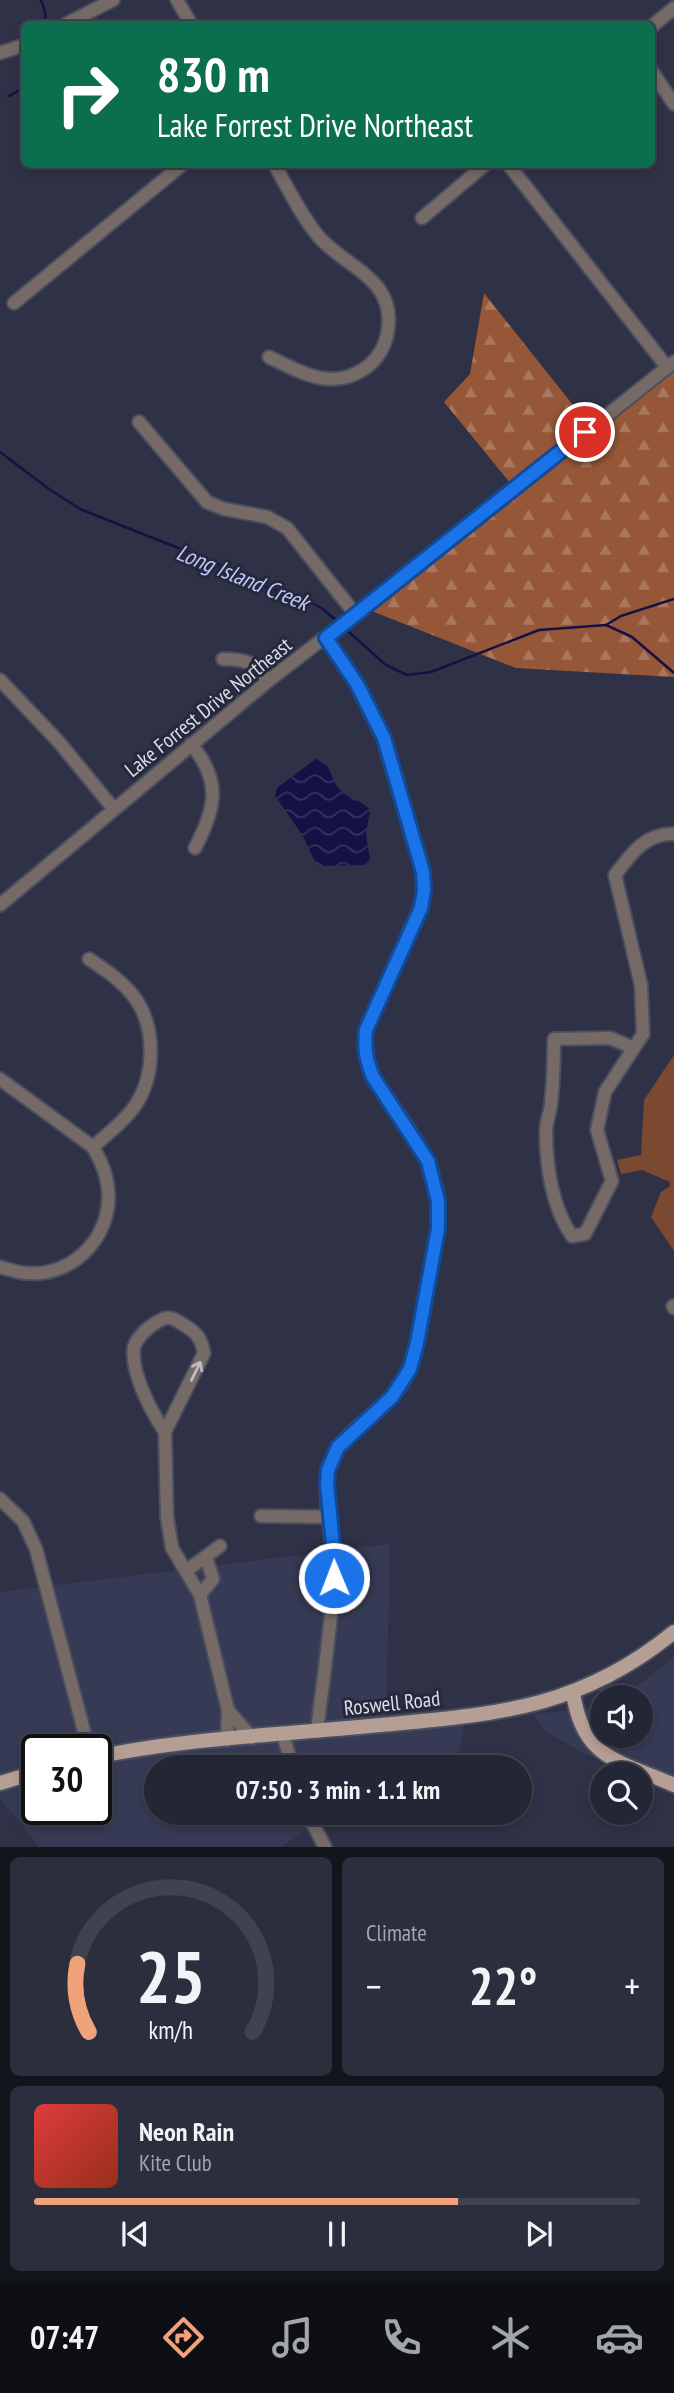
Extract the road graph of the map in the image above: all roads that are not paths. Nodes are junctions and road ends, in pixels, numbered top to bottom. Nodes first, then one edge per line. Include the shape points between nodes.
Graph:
1 (113, 0) edge
2 (177, 0) edge
3 (674, 8) edge
4 (72, 21) edge
5 (189, 21) edge
6 (655, 24) edge
7 (21, 46) edge
8 (0, 52) edge
9 (655, 76) edge
10 (674, 104) edge
11 (178, 168) edge
12 (276, 168) edge
13 (481, 168) edge
14 (511, 168) edge
15 (422, 218) dead end
16 (14, 303) dead end
17 (269, 357) dead end
18 (671, 365) edge
19 (139, 422) dead end
20 (351, 618) junction
21 (329, 635) junction
22 (223, 659) dead end
23 (0, 681) edge
24 (268, 681) junction
25 (191, 744) junction
26 (113, 808) junction
27 (674, 834) edge
28 (195, 848) dead end
29 (0, 905) edge
30 (89, 959) dead end
31 (634, 1048) junction
32 (0, 1079) edge
33 (93, 1147) junction
34 (0, 1267) edge
35 (165, 1432) junction
36 (0, 1499) edge
37 (261, 1516) dead end
38 (330, 1517) junction
39 (220, 1546) dead end
40 (206, 1557) junction
41 (186, 1571) junction
42 (200, 1595) junction
43 (674, 1632) edge
44 (573, 1693) junction
45 (229, 1710) junction
46 (317, 1731) junction
47 (85, 1734) edge
48 (283, 1735) junction
49 (251, 1738) junction
50 (227, 1740) junction
51 (112, 1754) edge
52 (289, 1755) edge
53 (21, 1777) edge
54 (0, 1783) edge
55 (674, 1785) edge
56 (313, 1825) edge
57 (325, 1847) edge

1 - 4 street
2 - 5 street
3 - 6 street
7 - 8 street
9 - 10 street
11 - 16 street
12 - 17 street via 310,226 379,288 389,325 374,360 349,376 314,378
13 - 15 street
14 - 18 street
18 - 20 street, Lake Forrest Drive Northeast
19 - 20 street via 207,502 267,517 287,528
20 - 21 street, Lake Forrest Drive Northeast
21 - 24 street, Lake Forrest Drive Northeast
21 - 38 street via 384,738 423,872 421,908 366,1030 364,1047 373,1077 428,1161 439,1214 414,1359 392,1397 332,1458 327,1484
22 - 24 street via 242,659 260,669
23 - 26 street
24 - 25 street, Lake Forrest Drive Northeast
25 - 26 street, Lake Forrest Drive Northeast
25 - 28 street via 207,767 214,795 209,821
26 - 29 street, Lake Forrest Drive Northeast
27 - 31 street via 644,841 615,875 641,985 643,1034
30 - 33 street via 113,976 141,1007 152,1049 145,1083 132,1109
31 - 31 street via 605,1092 597,1130 612,1181 584,1234 572,1236 554,1192 548,1160 546,1128 554,1039 610,1038
32 - 33 street
33 - 34 street via 107,1183 108,1200 100,1234 90,1249 69,1265 46,1273
35 -> 35 street via 204,1353 196,1332 171,1317 148,1328 134,1348 139,1380
35 - 41 street via 172,1548
36 - 47 street via 23,1521 36,1549
37 - 38 street
38 - 46 street via 334,1578
39 - 40 street
40 - 41 street
40 - 42 street via 213,1579
41 - 42 street
42 - 45 street
43 - 44 main road, Roswell Road via 625,1667
44 - 46 main road, Roswell Road via 502,1712
44 - 55 main road via 582,1728 597,1748
45 - 49 street
45 - 50 street
46 - 48 main road, Roswell Road
48 - 49 main road, Roswell Road
48 - 52 street
49 - 50 main road, Roswell Road
50 - 51 main road, Roswell Road
53 - 54 main road
56 - 57 street

